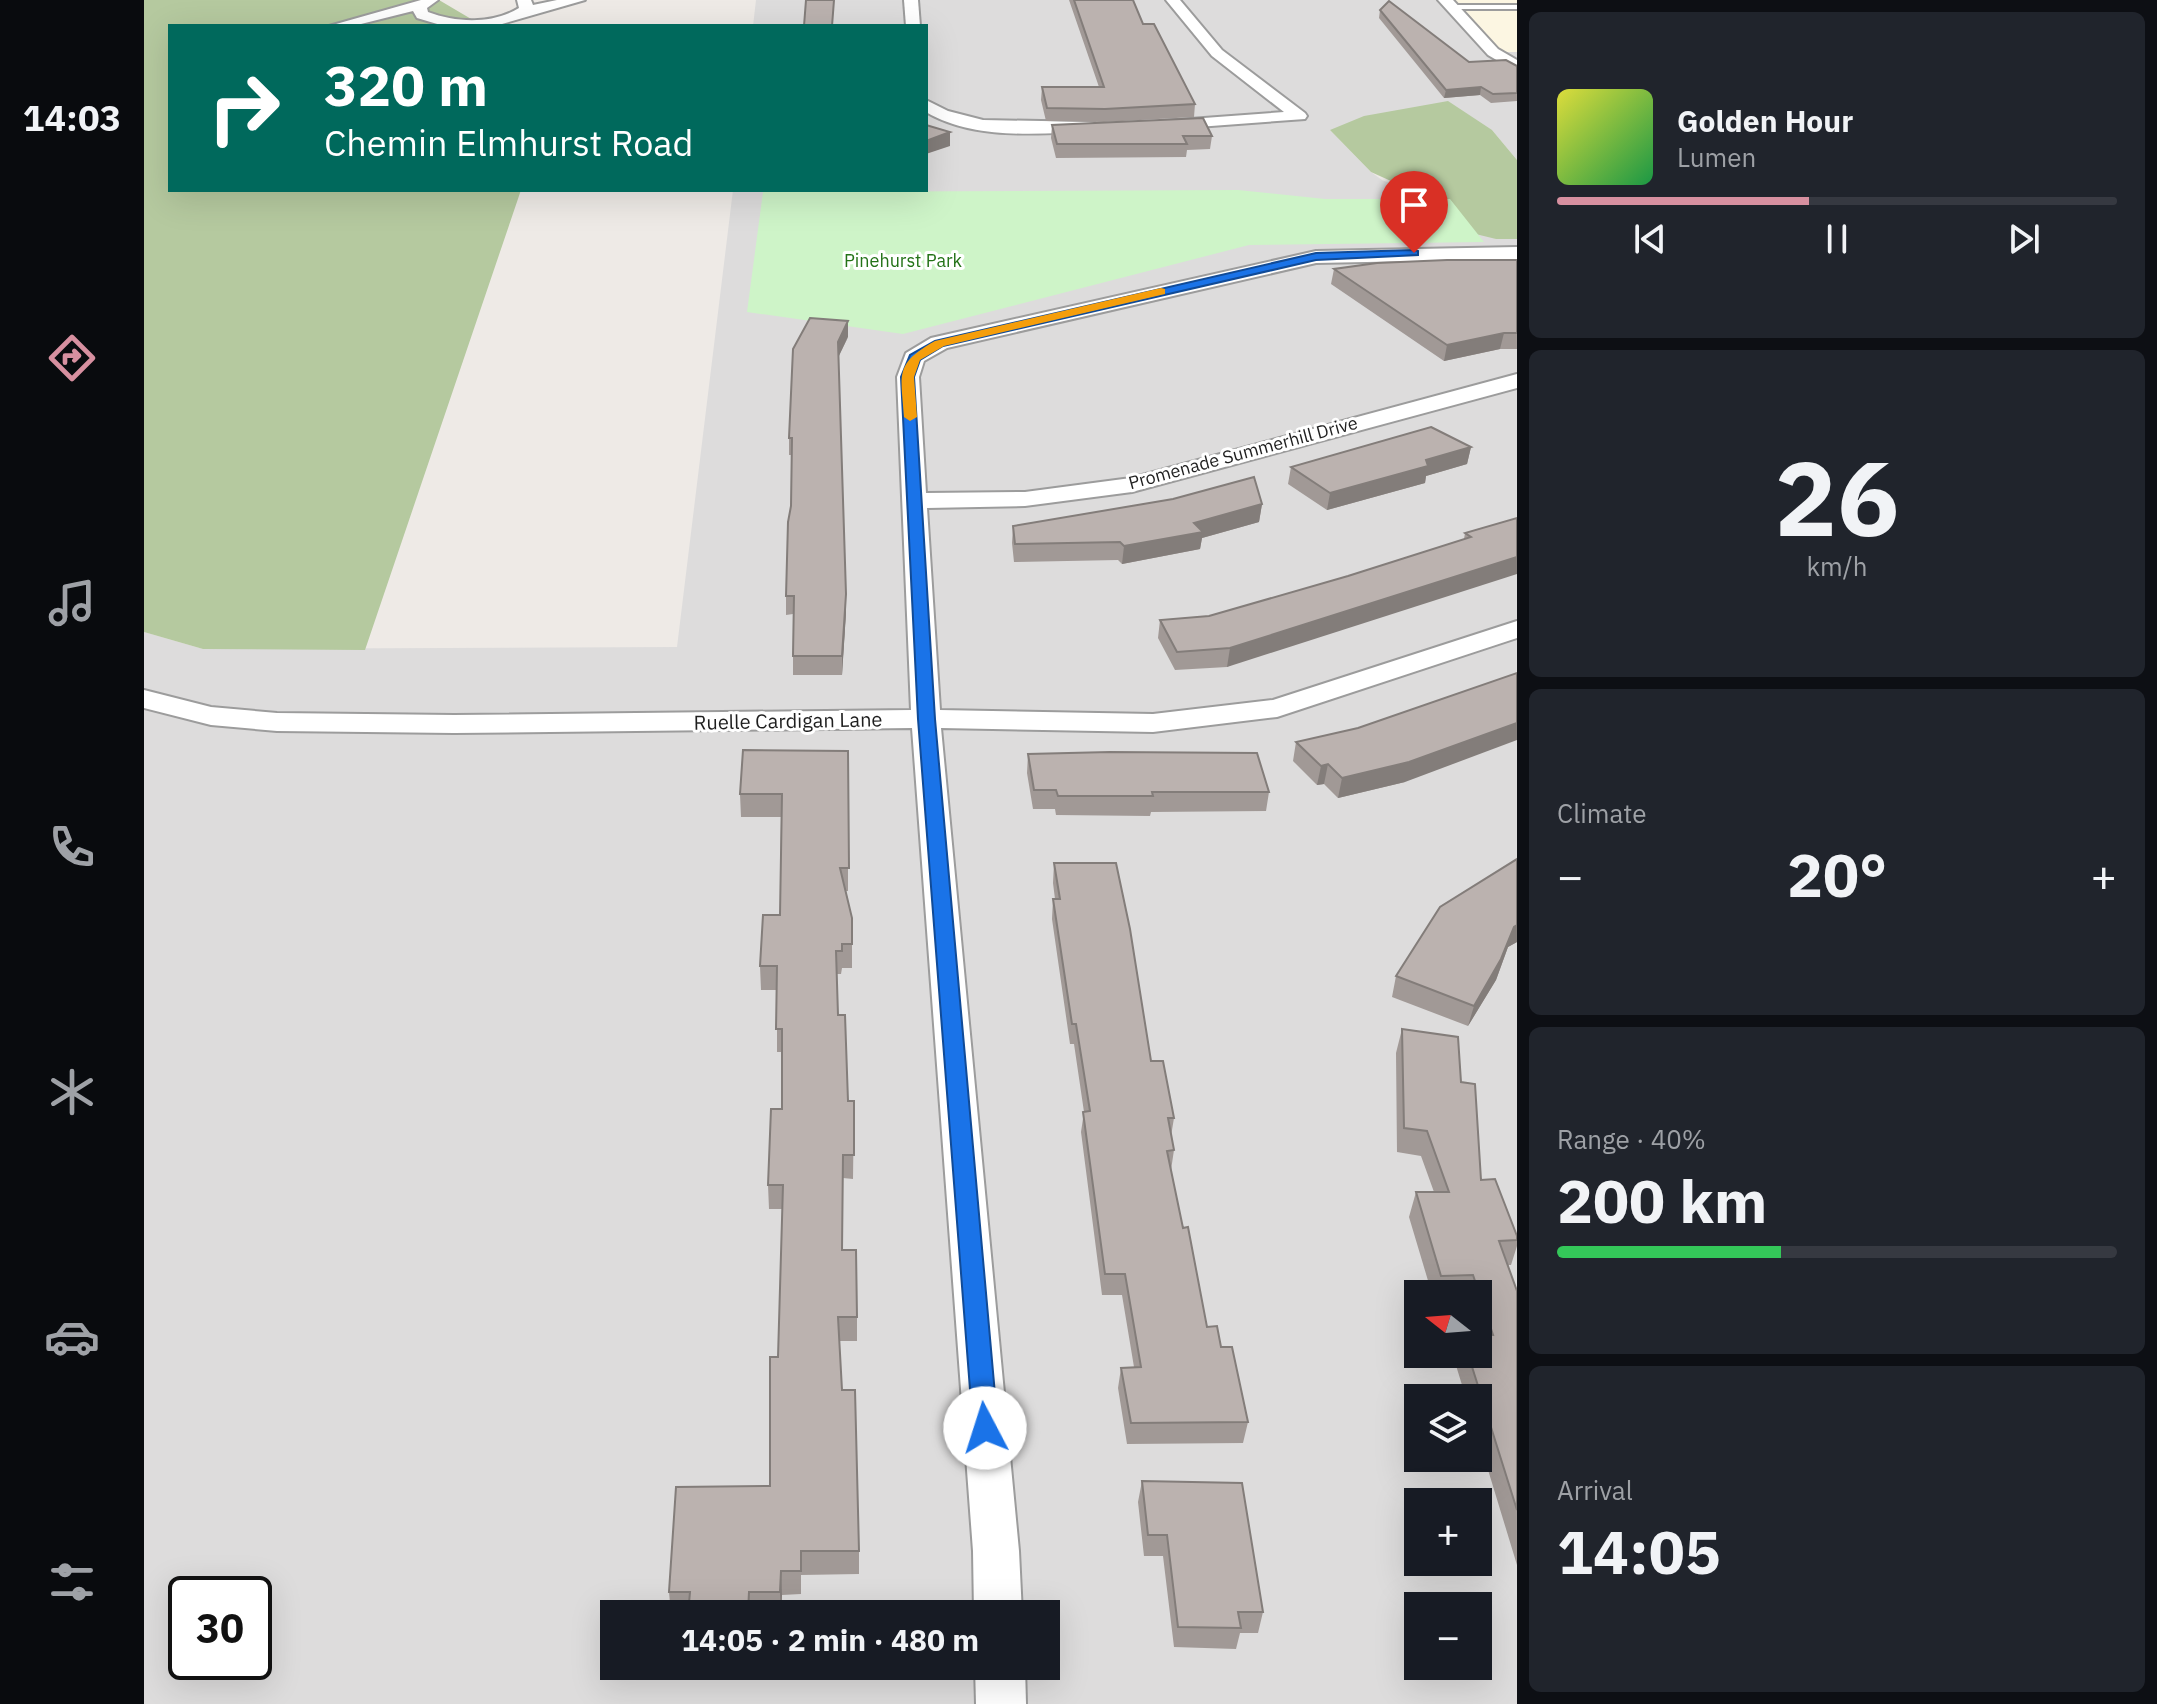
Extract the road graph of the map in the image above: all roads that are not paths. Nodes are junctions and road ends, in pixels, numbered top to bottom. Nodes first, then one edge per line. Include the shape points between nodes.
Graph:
1 (578, 0) edge
2 (911, 0) edge
3 (1173, 0) edge
4 (427, 2) edge
5 (1448, 4) edge
6 (1517, 7) edge
7 (515, 14) edge
8 (434, 20) junction
9 (452, 22) junction
10 (353, 23) junction
11 (347, 24) edge
12 (461, 24) edge
13 (913, 24) edge
14 (1517, 67) edge
15 (928, 106) edge
16 (1140, 126) edge
17 (1111, 127) edge
18 (1517, 253) edge
19 (1517, 381) edge
20 (916, 501) junction
21 (1517, 629) edge
22 (144, 699) edge
23 (926, 719) junction
24 (997, 1600) edge
25 (1000, 1680) edge
26 (1001, 1704) edge

1 - 7 street
2 - 13 street
3 - 16 street via 1217,53 1299,116
4 - 8 street via 419,13
4 - 10 street
5 - 6 lane
5 - 14 street via 1493,52
7 - 9 street via 484,22
8 - 9 street
8 - 10 street
9 - 12 street
10 - 11 street
15 - 17 street via 963,121 1009,127
18 - 20 street via 1316,257 939,343 914,358 908,377
19 - 20 street, Promenade Summerhill Drive via 1132,485 1025,499
20 - 23 street
21 - 23 street, Ruelle Cardigan Lane via 1277,708 1153,723
22 - 23 street, Ruelle Cardigan Lane via 211,716 277,722
23 - 24 street
25 - 26 street

